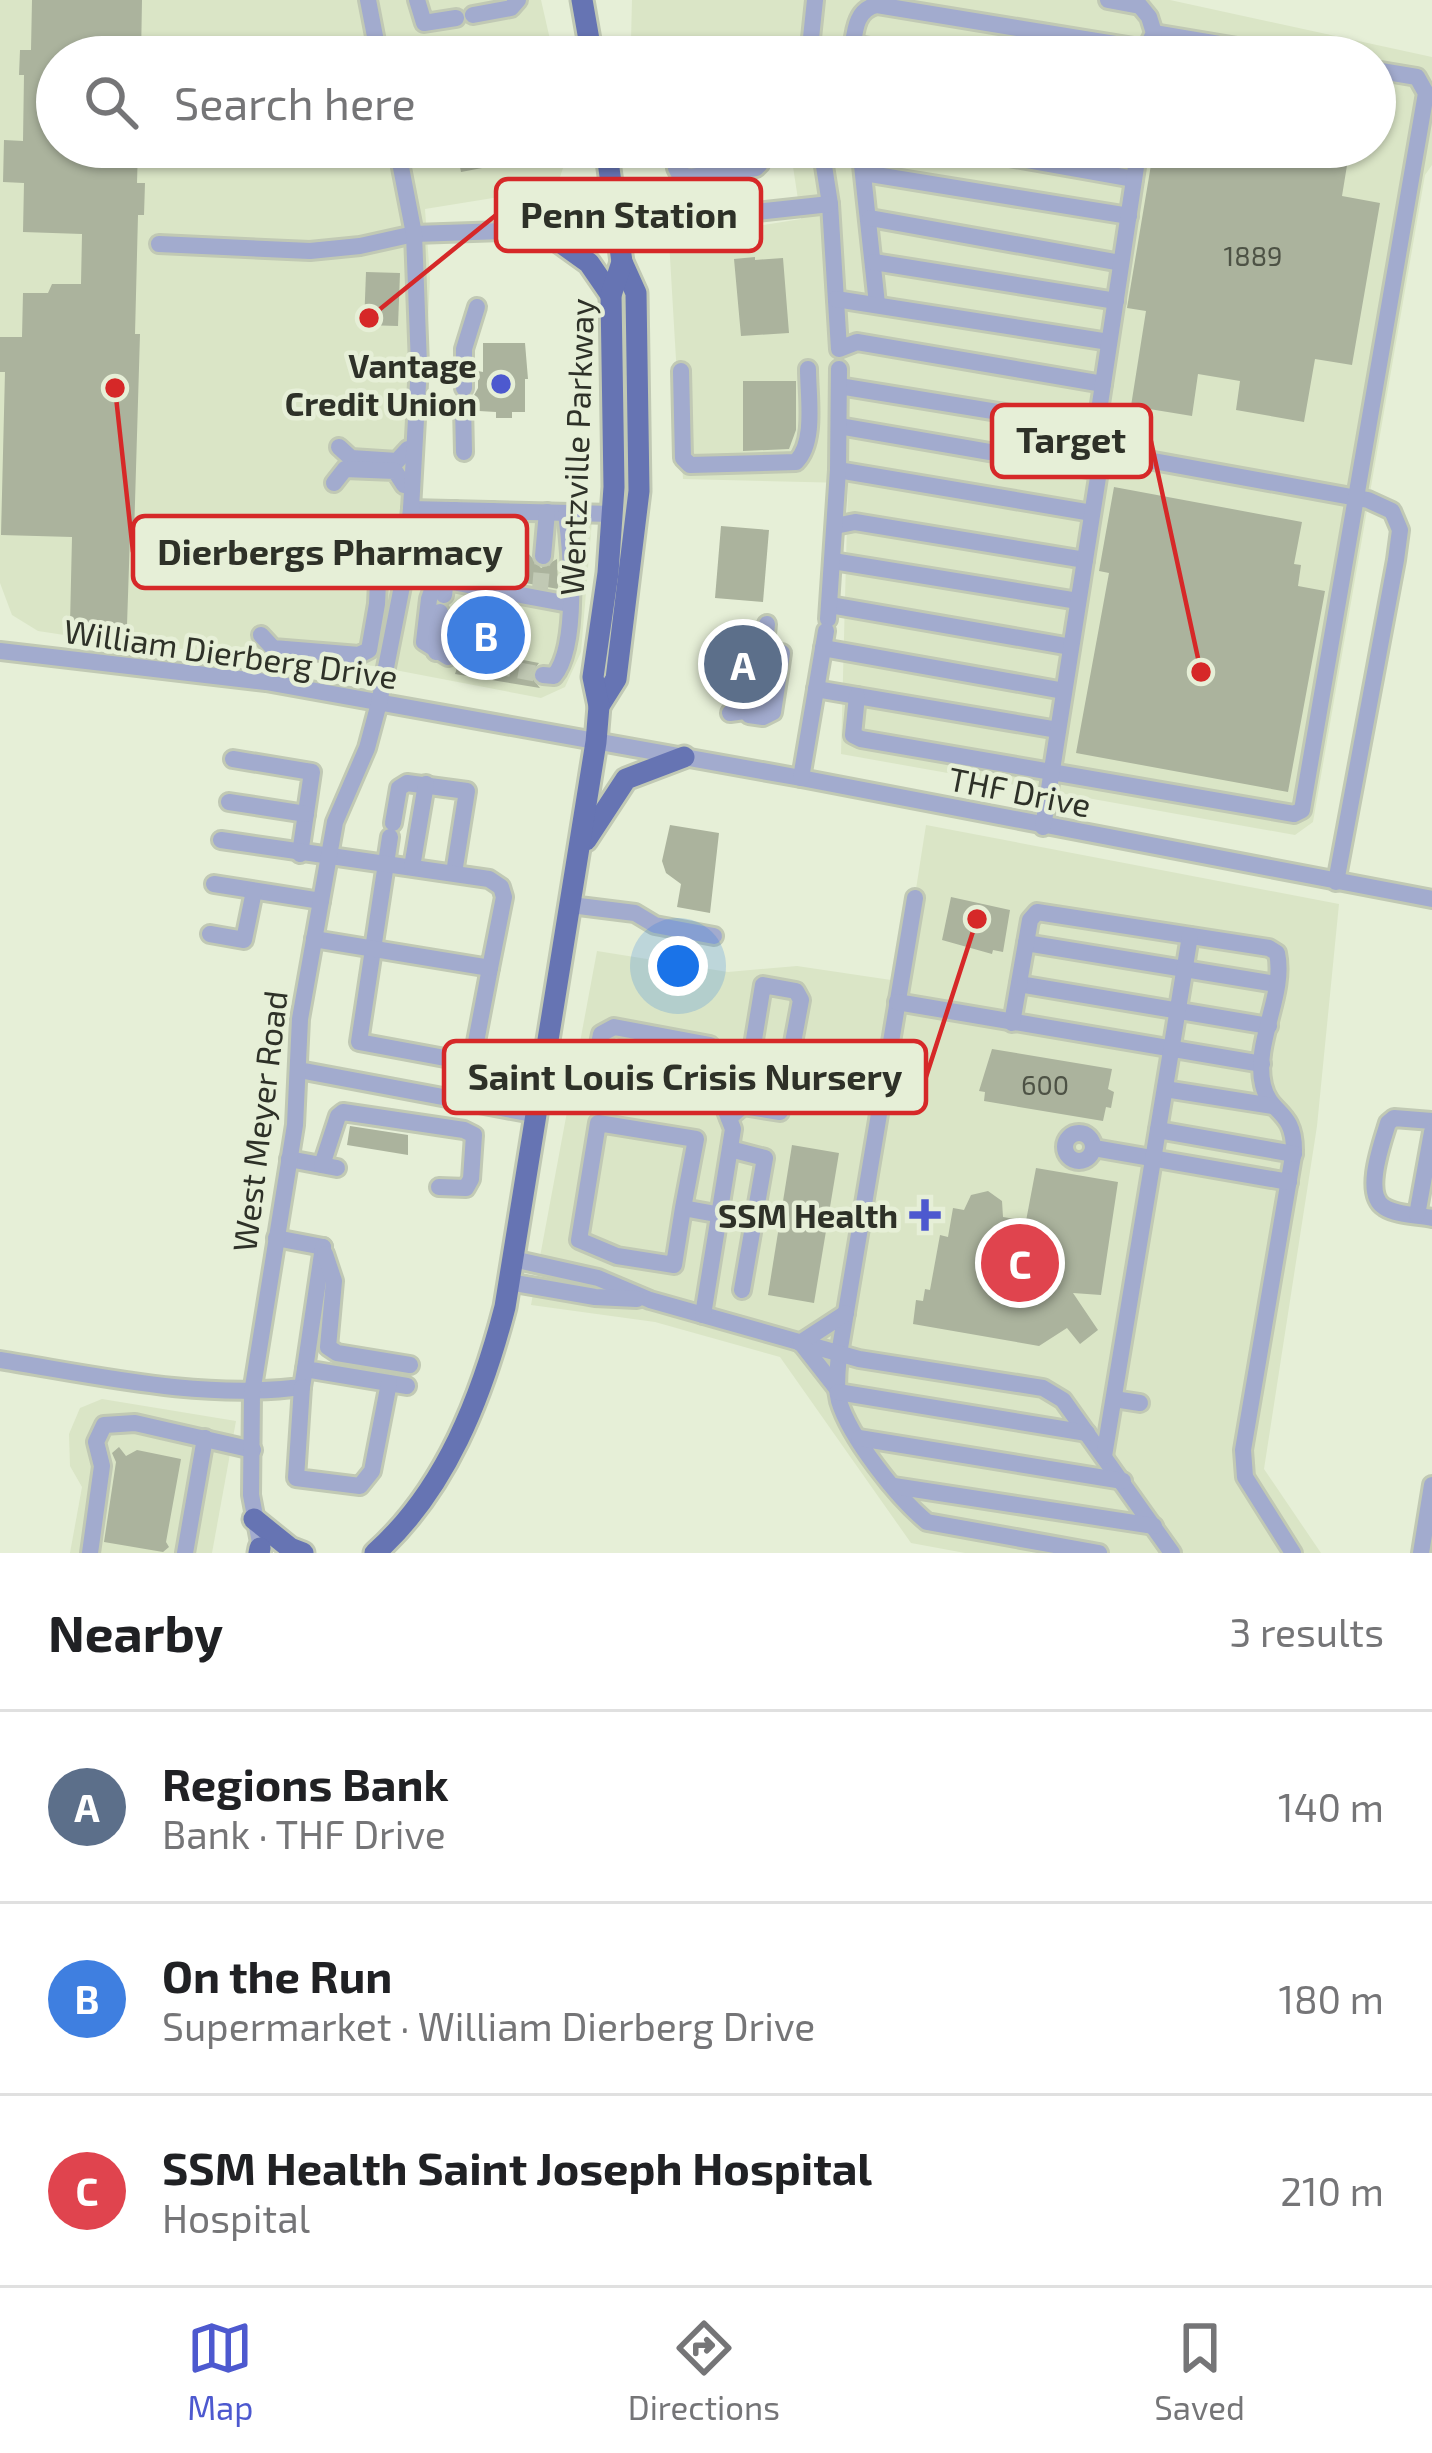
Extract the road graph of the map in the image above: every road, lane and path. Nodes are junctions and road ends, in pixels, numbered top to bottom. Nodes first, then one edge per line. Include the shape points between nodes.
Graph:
1 (368, 0) edge
2 (416, 0) edge
3 (518, 0) edge
4 (582, 0) edge
5 (815, 0) edge
6 (1108, 0) edge
7 (1154, 33) junction
8 (375, 36) edge
9 (588, 36) edge
10 (811, 36) edge
11 (855, 36) edge
12 (1067, 36) edge
13 (1152, 36) edge
14 (1172, 36) edge
15 (1396, 74) edge
16 (401, 168) edge
17 (609, 168) edge
18 (676, 168) dead end
19 (756, 168) edge
20 (824, 168) edge
21 (863, 168) edge
22 (1071, 168) edge
23 (1136, 168) edge
24 (864, 173) junction
25 (1134, 179) junction
26 (830, 204) junction
27 (1129, 216) junction
28 (870, 218) junction
29 (619, 227) junction
30 (543, 230) junction
31 (414, 234) junction
32 (159, 244) dead end
33 (622, 262) junction
34 (874, 262) junction
35 (1121, 262) junction
36 (611, 295) junction
37 (836, 299) junction
38 (1115, 301) junction
39 (877, 304) junction
40 (477, 307) dead end
41 (1109, 342) junction
42 (808, 370) dead end
43 (681, 371) dead end
44 (1103, 384) junction
45 (839, 426) junction
46 (1096, 428) junction
47 (339, 446) dead end
48 (408, 449) dead end
49 (1093, 450) junction
50 (464, 452) dead end
51 (838, 470) junction
52 (1099, 471) junction
53 (334, 483) dead end
54 (404, 485) dead end
55 (1358, 498) junction
56 (410, 509) junction
57 (455, 510) junction
58 (492, 511) junction
59 (519, 512) junction
60 (556, 512) junction
61 (1092, 513) junction
62 (612, 514) junction
63 (835, 526) junction
64 (487, 545) tunnel mouth
65 (515, 550) tunnel mouth
66 (543, 556) tunnel mouth
67 (1085, 560) junction
68 (379, 561) dead end
69 (833, 561) junction
70 (444, 596) junction
71 (1078, 602) junction
72 (569, 604) junction
73 (827, 626) junction
74 (261, 634) dead end
75 (1071, 647) junction
76 (0, 651) edge
77 (543, 675) dead end
78 (816, 689) junction
79 (1064, 691) junction
80 (856, 696) junction
81 (379, 704) junction
82 (599, 706) junction
83 (763, 717) joint
84 (1058, 730) junction
85 (596, 742) junction
86 (684, 758) junction
87 (233, 759) dead end
88 (1052, 771) junction
89 (801, 778) junction
90 (426, 784) junction
91 (229, 802) dead end
92 (306, 814) junction
93 (1043, 827) junction
94 (221, 840) dead end
95 (579, 850) junction
96 (300, 854) junction
97 (329, 856) junction
98 (388, 863) junction
99 (412, 867) junction
100 (454, 873) junction
101 (1336, 882) junction
102 (214, 884) dead end
103 (254, 890) junction
104 (915, 898) dead end
105 (1432, 899) edge
106 (321, 901) junction
107 (571, 905) junction
108 (210, 934) dead end
109 (714, 936) dead end
110 (1190, 936) junction
111 (314, 939) junction
112 (1025, 943) junction
113 (375, 949) junction
114 (490, 968) junction
115 (1185, 970) junction
116 (1019, 984) junction
117 (1276, 984) junction
118 (897, 1003) junction
119 (1178, 1011) junction
120 (1012, 1023) junction
121 (1269, 1026) junction
122 (1172, 1050) junction
123 (1262, 1064) junction
124 (299, 1070) junction
125 (705, 1085) junction
126 (1165, 1089) junction
127 (1273, 1106) junction
128 (736, 1112) junction
129 (538, 1114) junction
130 (1432, 1121) edge
131 (1158, 1130) junction
132 (1432, 1132) edge
133 (1094, 1148) dead end
134 (730, 1149) junction
135 (1294, 1154) junction
136 (290, 1159) junction
137 (1153, 1159) junction
138 (1289, 1182) junction
139 (439, 1187) dead end
140 (683, 1208) junction
141 (719, 1214) junction
142 (1424, 1216) edge
143 (754, 1221) junction
144 (276, 1238) junction
145 (323, 1247) junction
146 (513, 1258) junction
147 (509, 1282) junction
148 (742, 1290) dead end
149 (650, 1300) junction
150 (846, 1313) junction
151 (703, 1315) junction
152 (800, 1342) junction
153 (839, 1354) junction
154 (0, 1360) edge
155 (410, 1365) dead end
156 (304, 1378) junction
157 (837, 1391) junction
158 (251, 1394) junction
159 (1114, 1399) junction
160 (1140, 1403) dead end
161 (1088, 1433) junction
162 (205, 1438) junction
163 (859, 1438) junction
164 (253, 1450) junction
165 (1104, 1456) junction
166 (1123, 1481) junction
167 (1432, 1485) edge
168 (894, 1486) junction
169 (254, 1519) junction
170 (1154, 1526) junction
171 (91, 1548) edge
172 (260, 1551) edge
173 (185, 1553) edge
174 (303, 1553) edge
175 (375, 1553) edge
176 (1100, 1553) edge
177 (1172, 1553) edge
178 (1293, 1553) edge
179 (1421, 1553) edge

1 - 8 street
2 - 3 street via 424,23 511,8
4 - 9 main road
5 - 10 street
6 - 7 street via 1140,6
7 - 13 street
7 - 14 street
11 - 12 street via 859,14 877,5
15 - 55 street via 1417,77 1426,93
16 - 31 street, West Meyer Road
17 - 29 main road, Wentzville Parkway
18 - 19 street via 691,177
20 - 26 street
21 - 24 street
22 - 25 street
23 - 25 street
24 - 27 street
24 - 28 street
25 - 27 street
26 - 29 street
26 - 37 street
27 - 35 street
28 - 34 street
28 - 35 street
29 - 30 street
29 - 33 main road, Wentzville Parkway
30 - 31 street
30 - 36 main road via 589,263
31 - 32 street via 310,251
31 - 56 street, West Meyer Road via 419,365
33 - 36 main road, Wentzville Parkway
33 - 82 main road, Wentzville Parkway via 636,293 639,491 616,679
34 - 38 street
34 - 39 street
35 - 38 street
36 - 62 main road, Wentzville Parkway
37 - 39 street
37 - 44 street via 839,349 857,342
38 - 41 street
39 - 41 street
40 - 50 street via 464,349
41 - 44 street
42 - 43 street via 801,458 690,465 683,458
44 - 46 street
45 - 46 street via 839,377
45 - 51 street
45 - 52 street
46 - 49 street
47 - 48 street via 353,459 397,461
49 - 52 street
49 - 55 street
51 - 61 street
51 - 63 street
52 - 61 street
53 - 54 street via 345,469 394,471
55 - 88 street via 1302,810
55 - 101 street via 1392,511 1400,530
56 - 57 street
56 - 81 street, West Meyer Road
57 - 58 street
57 - 70 street
58 - 59 street
58 - 64 street
59 - 60 street
59 - 65 street
60 - 62 street
60 - 66 street
60 - 72 street via 574,571
61 - 67 street
62 - 82 main road, Wentzville Parkway via 593,677
63 - 67 street via 855,522
63 - 69 street
67 - 71 street
68 - 74 street via 369,650 273,649
69 - 71 street
69 - 73 street
70 - 70 street via 436,579 424,642 442,654
70 - 72 street via 481,582
71 - 75 street
72 - 77 street via 561,667
73 - 75 street
73 - 78 street
73 - 79 street
75 - 79 street
76 - 81 street, William Dierberg Drive
78 - 80 street
78 - 89 street
79 - 84 street
80 - 84 street
80 - 88 street via 854,735 861,739
81 - 85 street, William Dierberg Drive
81 - 97 street, West Meyer Road
82 - 85 main road, Wentzville Parkway
83 - 83 street via 773,712 782,653 766,634 753,652 744,700 730,713
84 - 88 street
85 - 86 street, THF Drive
85 - 95 main road, Wentzville Parkway
86 - 89 street, THF Drive
86 - 95 main road via 626,779
87 - 92 street via 312,772
88 - 93 street
89 - 93 street, THF Drive
90 - 98 street via 399,788
90 - 99 street
90 - 100 street via 467,791
91 - 92 street
92 - 96 street
93 - 101 street, THF Drive
94 - 96 street
95 - 107 main road, Wentzville Parkway
96 - 97 street
97 - 98 street
97 - 106 street, West Meyer Road
98 - 99 street
98 - 113 street
99 - 100 street
100 - 114 street via 501,887
101 - 105 street, THF Drive
102 - 103 street
103 - 106 street
103 - 108 street via 244,940
104 - 118 street
106 - 111 street, West Meyer Road
107 - 109 street
107 - 129 main road, Wentzville Parkway
110 - 112 street via 1037,912
110 - 115 street
110 - 117 street via 1277,953
111 - 113 street
111 - 124 street, West Meyer Road
112 - 115 street
112 - 116 street
113 - 114 street
113 - 114 street via 359,1042 472,1063
115 - 117 street
115 - 119 street
116 - 119 street
116 - 120 street
117 - 121 street
118 - 120 street
118 - 150 street
119 - 121 street
119 - 122 street
120 - 122 street
121 - 123 street
122 - 123 street
122 - 126 street
123 - 127 street
124 - 129 street
124 - 136 street, West Meyer Road
125 - 125 street via 710,1045 614,1028 601,1034 602,1066
125 - 128 street
126 - 127 street
126 - 131 street
127 - 135 street via 1294,1130
128 - 128 street via 780,1112 801,1000 796,991 763,985
128 - 134 street
129 - 146 main road, Wentzville Parkway
130 - 142 street via 1388,1123 1374,1190 1387,1210
131 - 135 street
131 - 137 street
132 - 142 street
133 - 137 street
134 - 141 street
134 - 143 street via 765,1158
135 - 138 street
136 - 139 street via 330,1166 343,1112 464,1130 473,1135 471,1179 466,1188
136 - 144 street, West Meyer Road
137 - 138 street
137 - 159 street
138 - 178 street via 1243,1450 1244,1477
140 - 140 street via 696,1138 598,1123 579,1240 616,1256 674,1265
140 - 141 street
141 - 143 street
141 - 151 street
143 - 148 street
144 - 145 street
144 - 158 street, West Meyer Road
145 - 155 street via 334,1281 328,1347
145 - 156 street
146 - 147 main road, Wentzville Parkway
146 - 149 street via 598,1277
147 - 149 street
147 - 175 main road, Wentzville Parkway via 487,1376 466,1424 414,1510
149 - 151 street
150 - 152 street
150 - 153 street
151 - 152 street
152 - 153 street
152 - 157 street
153 - 157 street
153 - 161 street via 1043,1388
154 - 158 street
156 - 156 street via 398,1384 372,1471 360,1486 296,1478
156 - 158 street
157 - 161 street
157 - 163 street
158 - 164 street, West Meyer Road
159 - 160 street
159 - 165 street
161 - 165 street
162 - 164 street
162 - 171 street via 113,1422 98,1432 102,1466
162 - 173 street
163 - 166 street
163 - 168 street
164 - 169 street, West Meyer Road
165 - 166 street
166 - 170 street
167 - 179 street
168 - 170 street
168 - 176 street via 927,1522
169 - 172 street, West Meyer Road
169 - 174 main road
170 - 177 street

